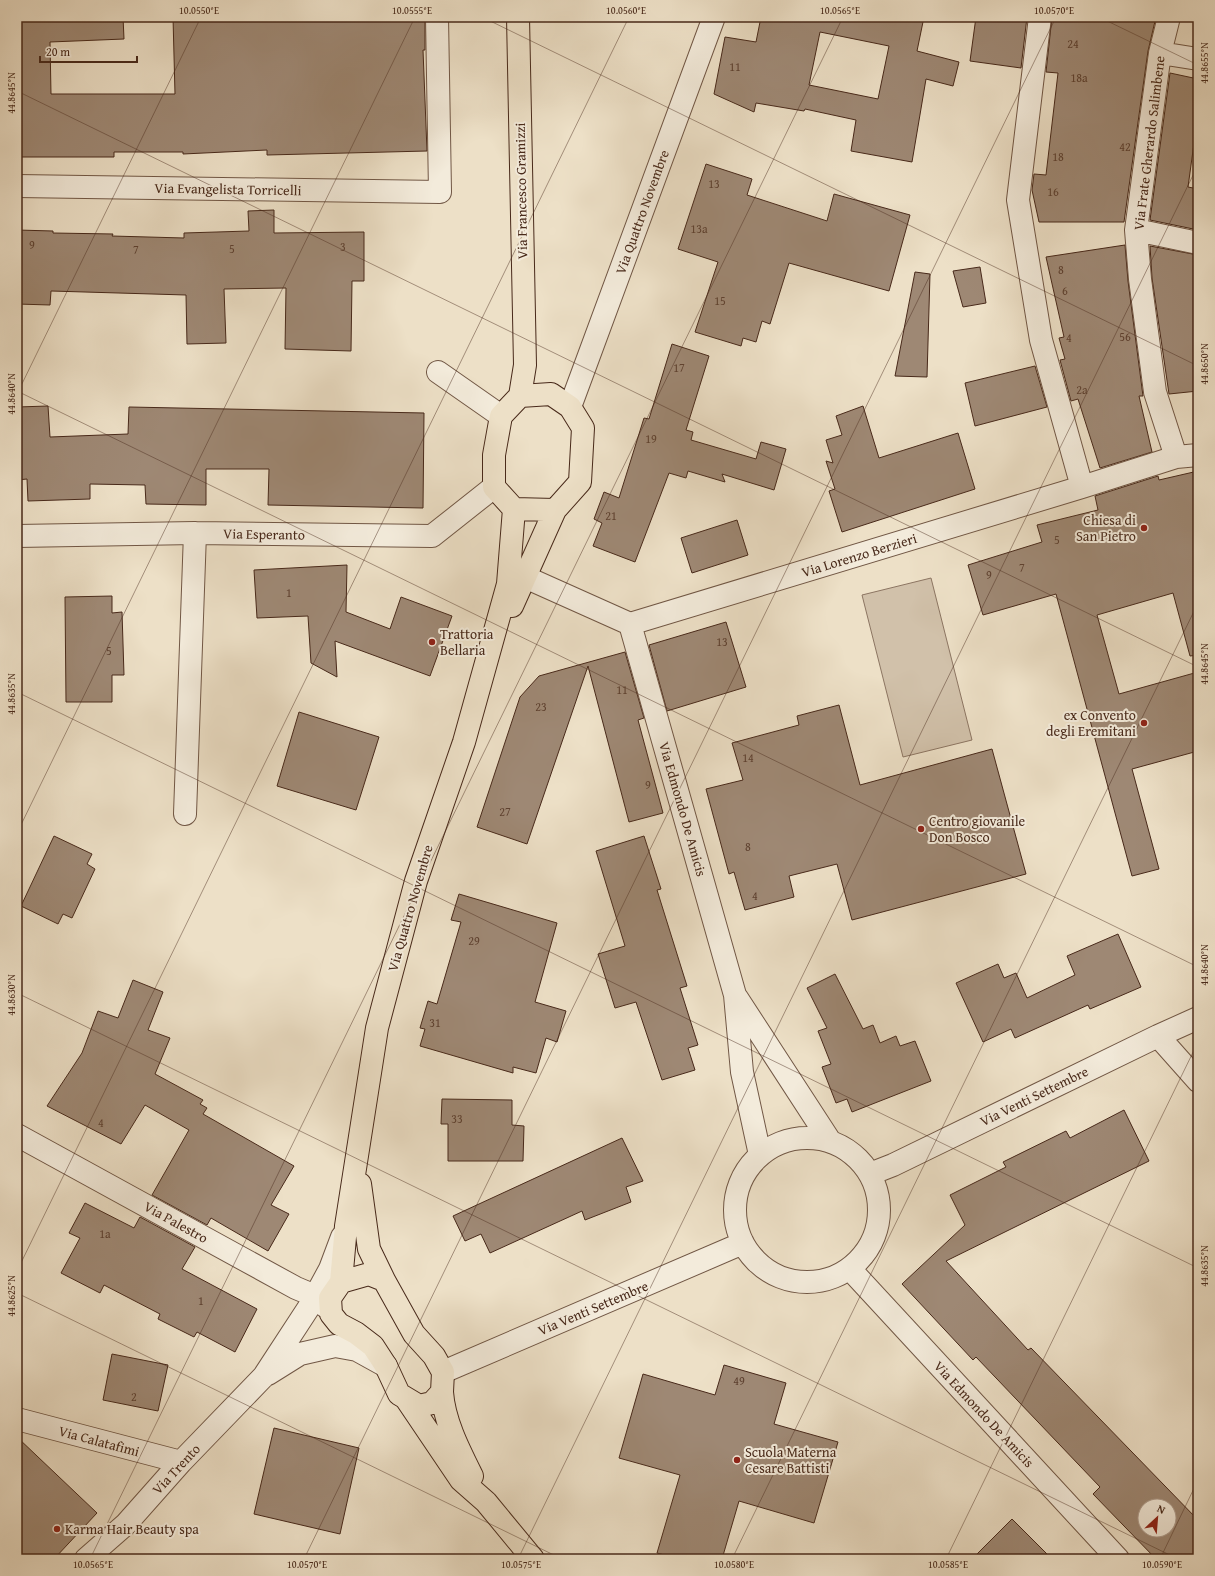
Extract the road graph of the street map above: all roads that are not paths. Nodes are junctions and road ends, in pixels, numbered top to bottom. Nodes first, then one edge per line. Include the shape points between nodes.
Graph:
1 (437, 17) edge
2 (518, 17) edge
3 (714, 17) edge
4 (1040, 17) edge
5 (1169, 17) edge
6 (1160, 53) junction
7 (1198, 60) edge
8 (17, 186) edge
9 (1136, 230) junction
10 (1198, 243) edge
11 (525, 365) junction
12 (438, 372) dead end
13 (551, 394) junction
14 (520, 396) junction
15 (570, 407) junction
16 (501, 416) junction
17 (1198, 455) edge
18 (1176, 457) junction
19 (494, 487) junction
20 (1082, 487) junction
21 (514, 509) junction
22 (555, 510) junction
23 (195, 533) junction
24 (17, 536) edge
25 (525, 577) junction
26 (630, 624) junction
27 (486, 661) junction
28 (185, 814) dead end
29 (736, 995) junction
30 (1198, 1018) edge
31 (1158, 1036) junction
32 (1198, 1081) edge
33 (17, 1135) edge
34 (830, 1141) junction
35 (760, 1155) junction
36 (356, 1161) junction
37 (870, 1174) junction
38 (346, 1226) junction
39 (743, 1243) junction
40 (850, 1269) junction
41 (384, 1280) junction
42 (341, 1282) junction
43 (315, 1296) junction
44 (332, 1314) junction
45 (386, 1366) junction
46 (264, 1376) junction
47 (443, 1382) junction
48 (407, 1400) junction
49 (17, 1419) edge
50 (181, 1462) junction
51 (486, 1502) junction
52 (86, 1559) edge
53 (533, 1559) edge
54 (1118, 1559) edge

1 - 8 street, Via Evangelista Torricelli via 440,192
2 - 11 main road, Via Francesco Gramizzi
3 - 15 street, Via Quattro Novembre
4 - 20 street via 1018,200 1041,340
5 - 6 street, Via Frate Gherardo Salimbene
6 - 7 street
6 - 9 street, Via Frate Gherardo Salimbene
9 - 10 street
9 - 18 street, Via Frate Gherardo Salimbene via 1155,392
11 - 13 main road, Via Quattro Novembre
11 - 14 main road
12 - 16 street
13 - 14 main road
13 - 15 main road, Via Quattro Novembre
14 - 16 main road
15 - 22 main road, Via Quattro Novembre via 583,428 580,482
16 - 19 main road via 494,455
17 - 18 street, Via Lorenzo Berzieri
18 - 20 street, Via Lorenzo Berzieri
19 - 21 main road
19 - 23 street, Via Esperanto via 432,536
20 - 26 street, Via Lorenzo Berzieri
21 - 22 main road
21 - 27 main road, Via Quattro Novembre via 508,584
22 - 25 main road, Via Quattro Novembre
23 - 24 street, Via Esperanto
23 - 28 street
25 - 26 street
25 - 27 main road, Via Quattro Novembre
26 - 29 street, Via Edmondo De Amicis
27 - 36 main road, Via Quattro Novembre via 464,742 416,880 379,1021
29 - 34 street, Via Edmondo De Amicis
29 - 35 street, Via Edmondo De Amicis via 742,1072
30 - 31 street, Via Venti Settembre
31 - 32 street
31 - 37 street, Via Venti Settembre
33 - 43 street, Via Palestro
34 - 35 street via 812,1137 793,1139 775,1145
34 - 37 street via 855,1156
35 - 39 street via 747,1169 738,1187 734,1206 736,1225
36 - 38 main road, Via Quattro Novembre
36 - 41 main road, Via Quattro Novembre via 369,1249
37 - 40 street via 879,1202 878,1226 873,1242 863,1257
38 - 42 main road, Via Quattro Novembre
38 - 43 street, Via Trento via 330,1269
39 - 40 street via 753,1258 766,1270 794,1281 817,1282 834,1278
39 - 47 street, Via Venti Settembre
40 - 54 street, Via Edmondo De Amicis
41 - 42 main road via 369,1274
41 - 47 main road, Via Quattro Novembre via 414,1334 434,1356
42 - 44 main road, Via Quattro Novembre via 330,1298
43 - 44 street, Via Palestro
43 - 46 street, Via Trento
44 - 45 main road, Via Quattro Novembre via 340,1324 373,1346
45 - 46 street, Via Trento via 357,1350 335,1346 300,1354
45 - 48 main road, Via Quattro Novembre via 399,1394
46 - 50 street, Via Trento
47 - 48 main road via 432,1403 419,1406
47 - 51 main road, Via Quattro Novembre via 443,1405 460,1453
48 - 51 main road, Via Quattro Novembre via 461,1480
49 - 50 street, Via Calatafimi
50 - 52 street, Via Trento via 126,1524
51 - 53 main road, Via Quattro Novembre

